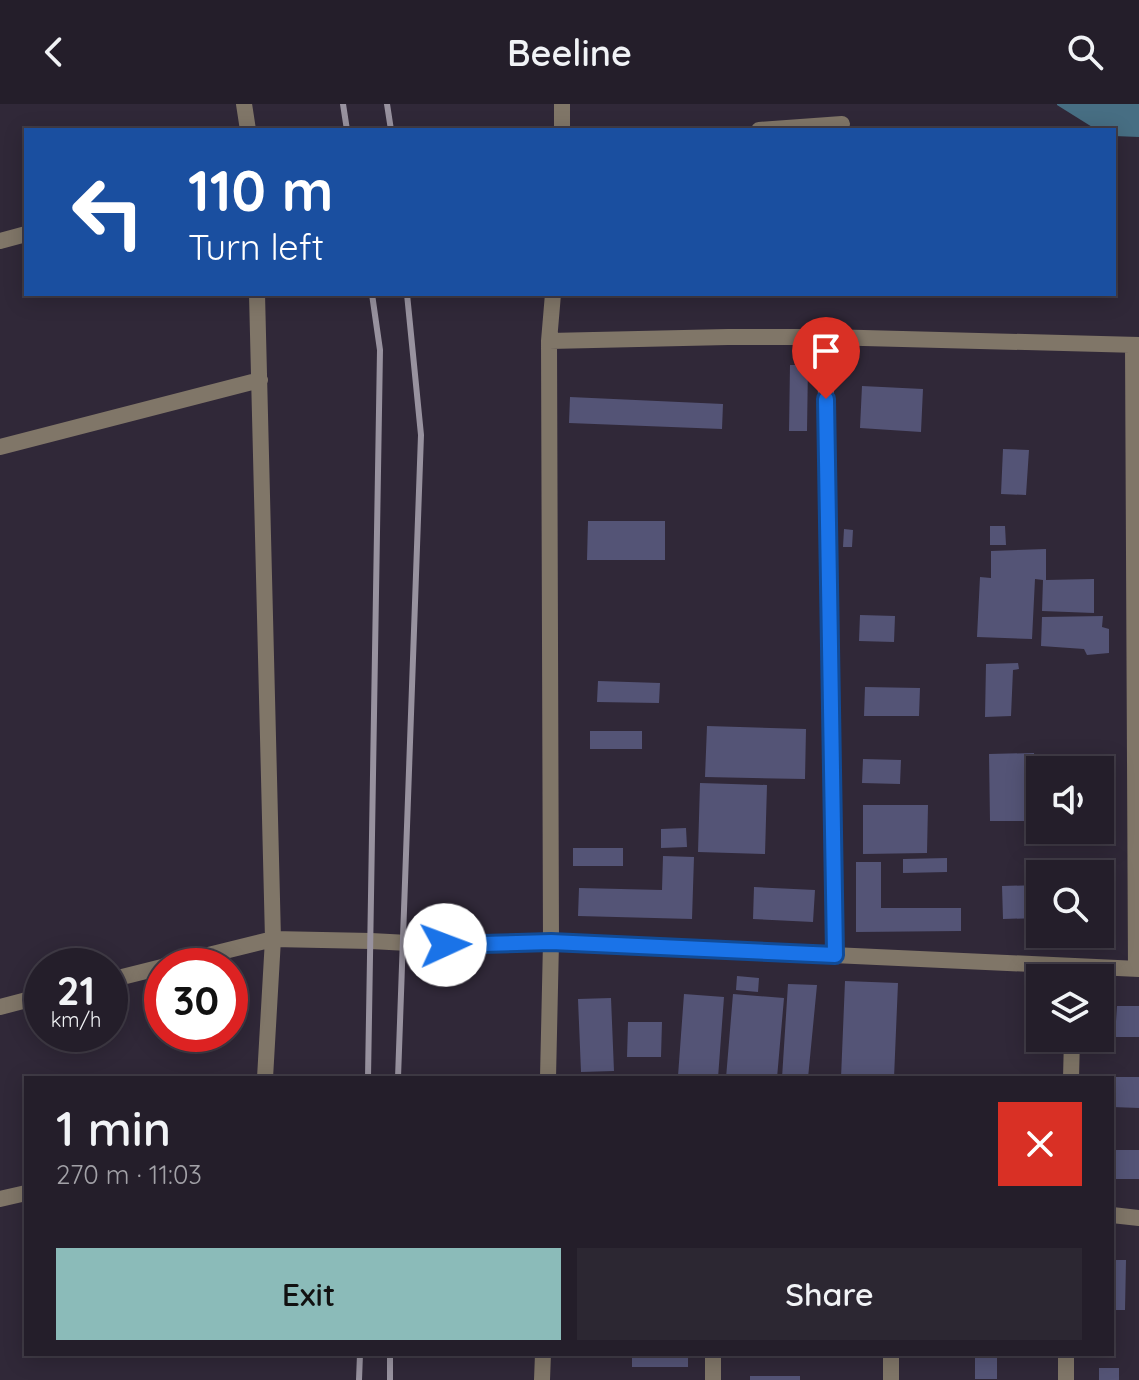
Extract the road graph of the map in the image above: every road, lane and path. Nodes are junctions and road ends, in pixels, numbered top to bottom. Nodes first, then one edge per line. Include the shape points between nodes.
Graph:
1 (244, 104) edge
2 (562, 104) edge
3 (842, 124) dead end
4 (248, 128) edge
5 (562, 128) edge
6 (787, 128) edge
7 (24, 235) edge
8 (0, 241) edge
9 (257, 296) edge
10 (553, 296) edge
11 (825, 337) junction
12 (549, 341) junction
13 (1136, 345) edge
14 (260, 380) junction
15 (0, 447) edge
16 (273, 939) junction
17 (551, 942) junction
18 (236, 948) edge
19 (835, 955) junction
20 (1026, 969) edge
21 (1138, 969) edge
22 (1114, 970) edge
23 (24, 1001) edge
24 (0, 1007) edge
25 (1072, 1052) edge
26 (265, 1076) edge
27 (548, 1076) edge
28 (1071, 1076) edge
29 (24, 1193) edge
30 (0, 1199) edge
31 (1114, 1215) edge
32 (1139, 1218) edge
33 (543, 1356) edge
34 (713, 1356) edge
35 (891, 1356) edge
36 (1066, 1356) edge
37 (542, 1380) edge
38 (713, 1380) edge
39 (891, 1380) edge
40 (1066, 1380) edge

1 - 4 street
2 - 5 street
3 - 6 street
7 - 8 street
9 - 14 street
10 - 12 street
11 - 12 street
11 - 13 street
11 - 19 street
12 - 17 street
13 - 21 street
14 - 15 street
14 - 16 street
16 - 17 street via 445,945
16 - 18 street
16 - 26 street
17 - 19 street
17 - 27 street
19 - 20 street
21 - 22 street
23 - 24 street
25 - 28 street
29 - 30 street
31 - 32 street
33 - 37 street
34 - 38 street
35 - 39 street
36 - 40 street

